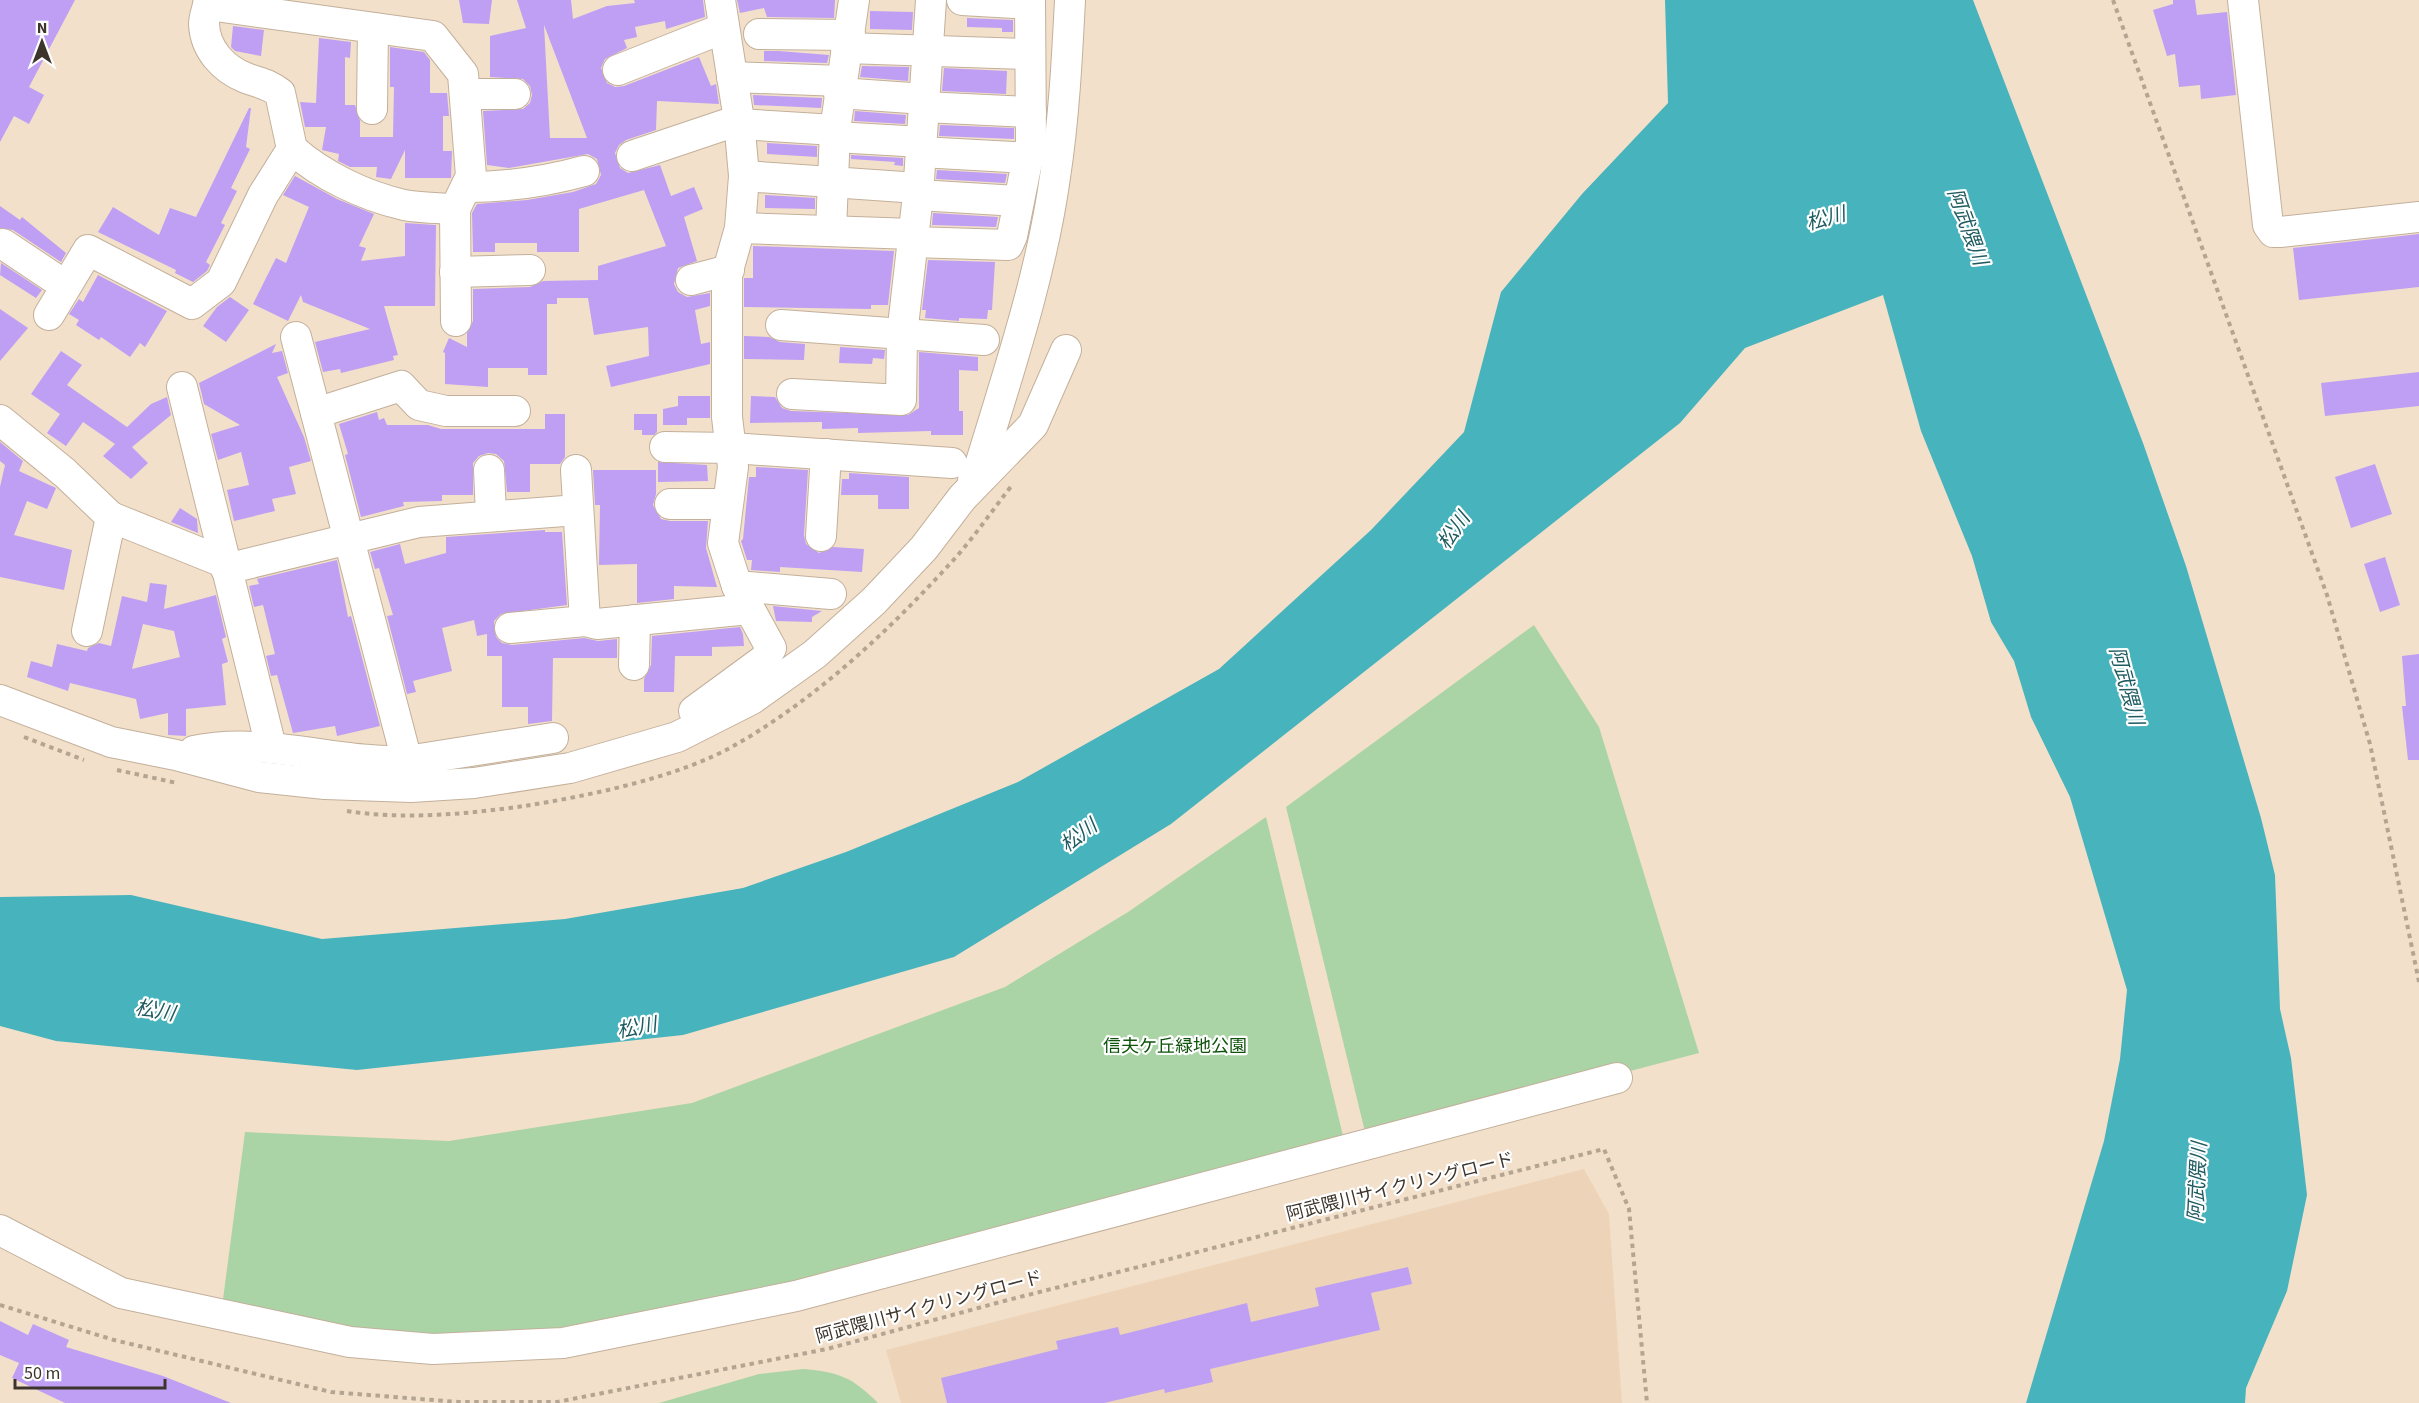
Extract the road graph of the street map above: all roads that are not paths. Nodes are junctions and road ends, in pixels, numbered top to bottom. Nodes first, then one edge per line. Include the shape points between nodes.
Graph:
1 (854, 0) edge
2 (931, 0) edge
3 (962, 0) edge
4 (1070, 0) edge
5 (2243, 0) edge
6 (208, 2) edge
7 (1029, 2) edge
8 (722, 14) edge
9 (372, 28) junction
10 (759, 34) dead end
11 (848, 41) junction
12 (928, 52) junction
13 (1029, 54) junction
14 (618, 70) dead end
15 (732, 77) junction
16 (840, 87) junction
17 (465, 94) junction
18 (515, 94) dead end
19 (924, 103) junction
20 (372, 109) dead end
21 (1031, 112) junction
22 (739, 122) junction
23 (835, 134) junction
24 (922, 147) junction
25 (292, 149) junction
26 (632, 156) dead end
27 (1029, 159) junction
28 (584, 171) dead end
29 (744, 176) junction
30 (834, 182) junction
31 (918, 192) junction
32 (460, 198) junction
33 (1018, 201) junction
34 (2419, 217) edge
35 (740, 228) junction
36 (831, 231) junction
37 (913, 238) junction
38 (3, 244) dead end
39 (530, 270) dead end
40 (729, 270) junction
41 (455, 272) junction
42 (691, 280) dead end
43 (66, 286) junction
44 (49, 315) dead end
45 (456, 321) dead end
46 (781, 325) dead end
47 (902, 335) junction
48 (296, 337) dead end
49 (984, 340) dead end
50 (1066, 350) dead end
51 (182, 387) dead end
52 (792, 394) dead end
53 (515, 411) dead end
54 (316, 413) junction
55 (0, 420) edge
56 (665, 447) dead end
57 (732, 448) junction
58 (826, 454) junction
59 (952, 463) dead end
60 (489, 470) dead end
61 (576, 470) dead end
62 (962, 498) junction
63 (670, 504) dead end
64 (728, 504) junction
65 (578, 510) junction
66 (491, 515) junction
67 (111, 517) junction
68 (820, 536) dead end
69 (349, 541) junction
70 (224, 565) junction
71 (831, 594) dead end
72 (743, 598) junction
73 (635, 620) junction
74 (585, 621) junction
75 (510, 628) dead end
76 (87, 631) dead end
77 (634, 665) dead end
78 (0, 699) edge
79 (553, 738) dead end
80 (659, 742) junction
81 (271, 747) junction
82 (176, 755) junction
83 (407, 761) junction
84 (1617, 1078) dead end
85 (0, 1230) edge

1 - 11 street
2 - 12 street
3 - 7 street
4 - 62 street via 1055,178 1035,275 978,472
5 - 34 street via 2268,225 2273,232
6 - 9 street
6 - 25 street via 204,23 214,54 244,77 280,93
7 - 13 street
8 - 14 street
8 - 15 street
9 - 17 street via 433,36 463,74
9 - 20 street
10 - 11 street
11 - 12 street
11 - 16 street
12 - 13 street
12 - 19 street
13 - 21 street
15 - 16 street
15 - 22 street
16 - 19 street
16 - 23 street
17 - 18 street
17 - 32 street via 471,176
19 - 21 street
19 - 24 street
21 - 27 street
22 - 23 street
22 - 26 street
22 - 29 street
23 - 24 street
23 - 30 street
24 - 27 street
24 - 31 street
25 - 32 street via 317,168 384,200 407,206
25 - 43 street via 262,195 221,282 192,304 88,250
27 - 33 street
28 - 32 street
29 - 30 street
29 - 35 street
30 - 31 street
30 - 36 street
31 - 33 street
31 - 37 street
32 - 41 street
33 - 37 street via 1008,245
35 - 36 street
35 - 40 street
36 - 37 street
37 - 47 street
38 - 43 street
39 - 41 street
40 - 42 street
40 - 57 street via 726,309
41 - 45 street
43 - 44 street
46 - 47 street
47 - 49 street
47 - 52 street via 901,400
48 - 54 street
50 - 62 street via 1033,424
51 - 70 street
53 - 54 street via 446,411 419,405 401,386
54 - 69 street
55 - 67 street via 65,472
56 - 57 street
57 - 58 street
57 - 64 street
58 - 59 street
58 - 68 street
60 - 66 street
61 - 65 street
62 - 80 street via 917,556 815,654 752,699 677,737
63 - 64 street
64 - 72 street via 723,543
65 - 66 street
65 - 74 street
66 - 69 street via 419,522
67 - 70 street
67 - 76 street
69 - 70 street
69 - 83 street
70 - 81 street
71 - 72 street
72 - 73 street
72 - 80 street via 771,648 765,659 691,713
73 - 74 street via 597,624
73 - 77 street
74 - 75 street
78 - 82 street via 111,742
79 - 83 street
80 - 82 street via 570,768 474,783 411,787 259,777
81 - 82 street via 201,749
81 - 83 street via 383,762
84 - 85 street via 796,1296 563,1343 433,1349 350,1342 121,1293

